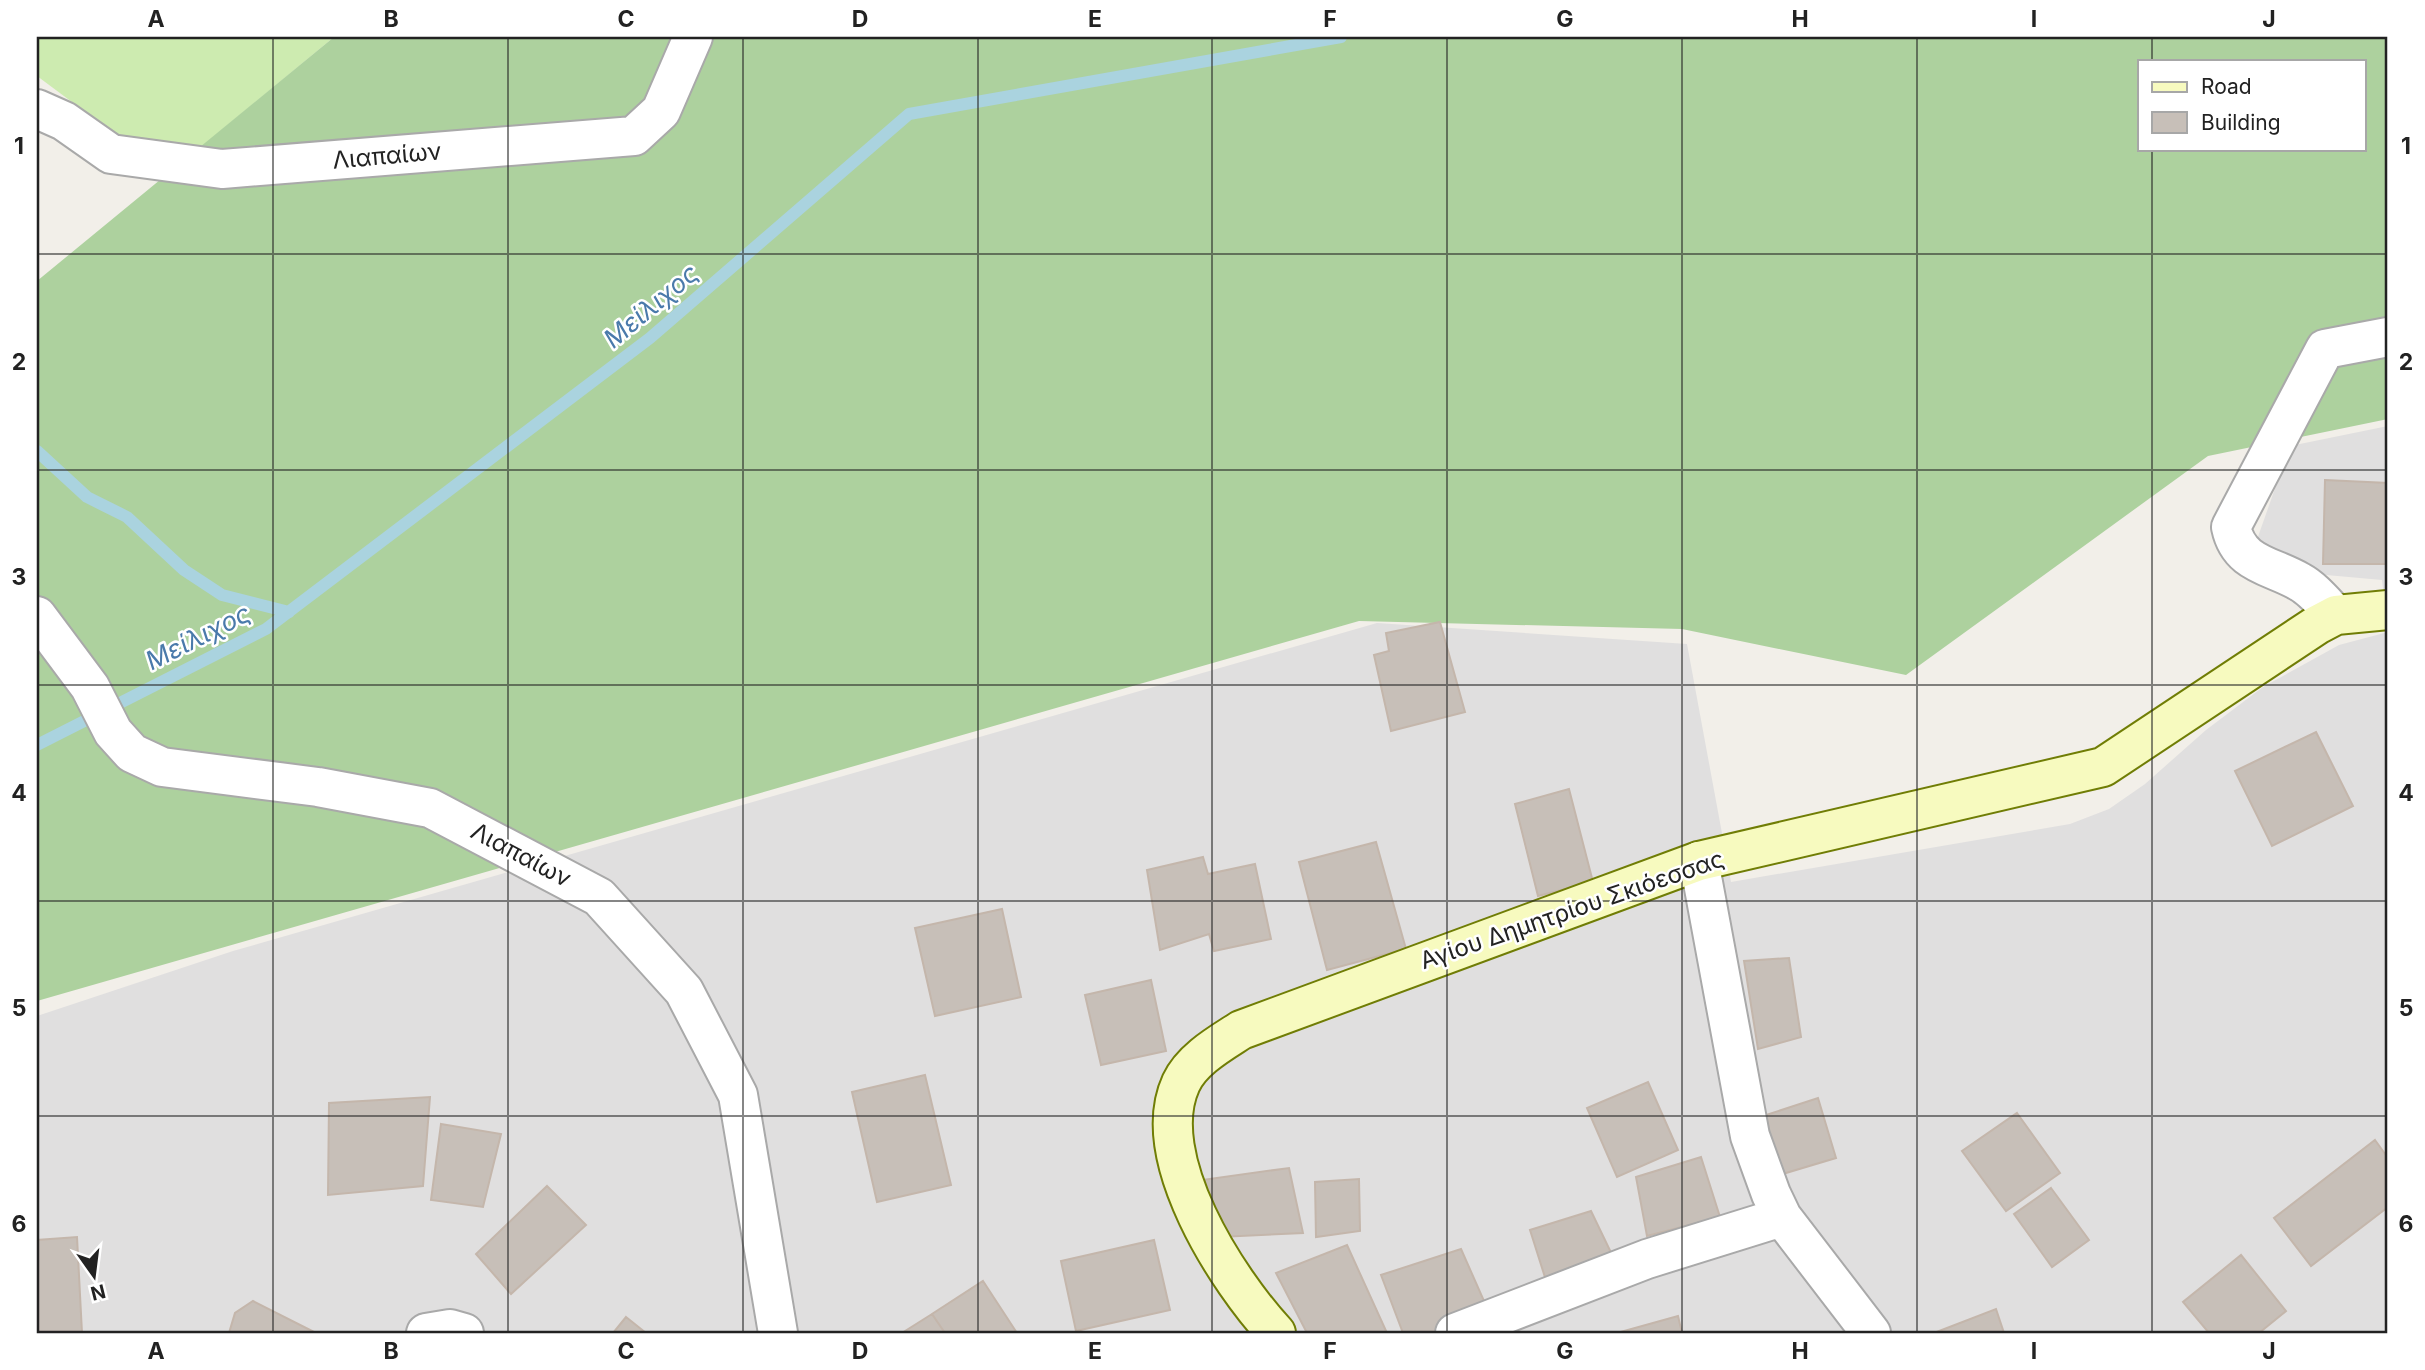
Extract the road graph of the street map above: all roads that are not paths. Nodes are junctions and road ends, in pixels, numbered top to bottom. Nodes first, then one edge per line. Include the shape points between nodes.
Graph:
1 (693, 37) edge
2 (37, 109) edge
3 (2388, 337) edge
4 (2388, 610) edge
5 (2336, 615) junction
6 (37, 616) edge
7 (1699, 862) junction
8 (1782, 1217) junction
9 (426, 1333) edge
10 (464, 1333) edge
11 (778, 1333) edge
12 (1276, 1333) edge
13 (1455, 1333) edge
14 (1871, 1333) edge

1 - 2 street, Λιαπαίων via 661,111 634,136 222,169 111,154 64,121
3 - 5 street via 2325,349 2231,527 2234,541 2247,559 2302,582
4 - 5 street, Αγίου Δημητρίου Σκιόεσσας
5 - 7 street, Αγίου Δημητρίου Σκιόεσσας via 2103,767
6 - 11 street, Λιαπαίων via 90,687 113,732 132,753 162,767 318,787 430,808 599,897 684,991 738,1095
7 - 8 street via 1750,1136
7 - 12 street, Αγίου Δημητρίου Σκιόεσσας via 1241,1030 1207,1053 1182,1081 1174,1109 1173,1140 1188,1194 1228,1273 1247,1303
8 - 13 street via 1647,1259
8 - 14 street
9 - 10 street via 450,1329

